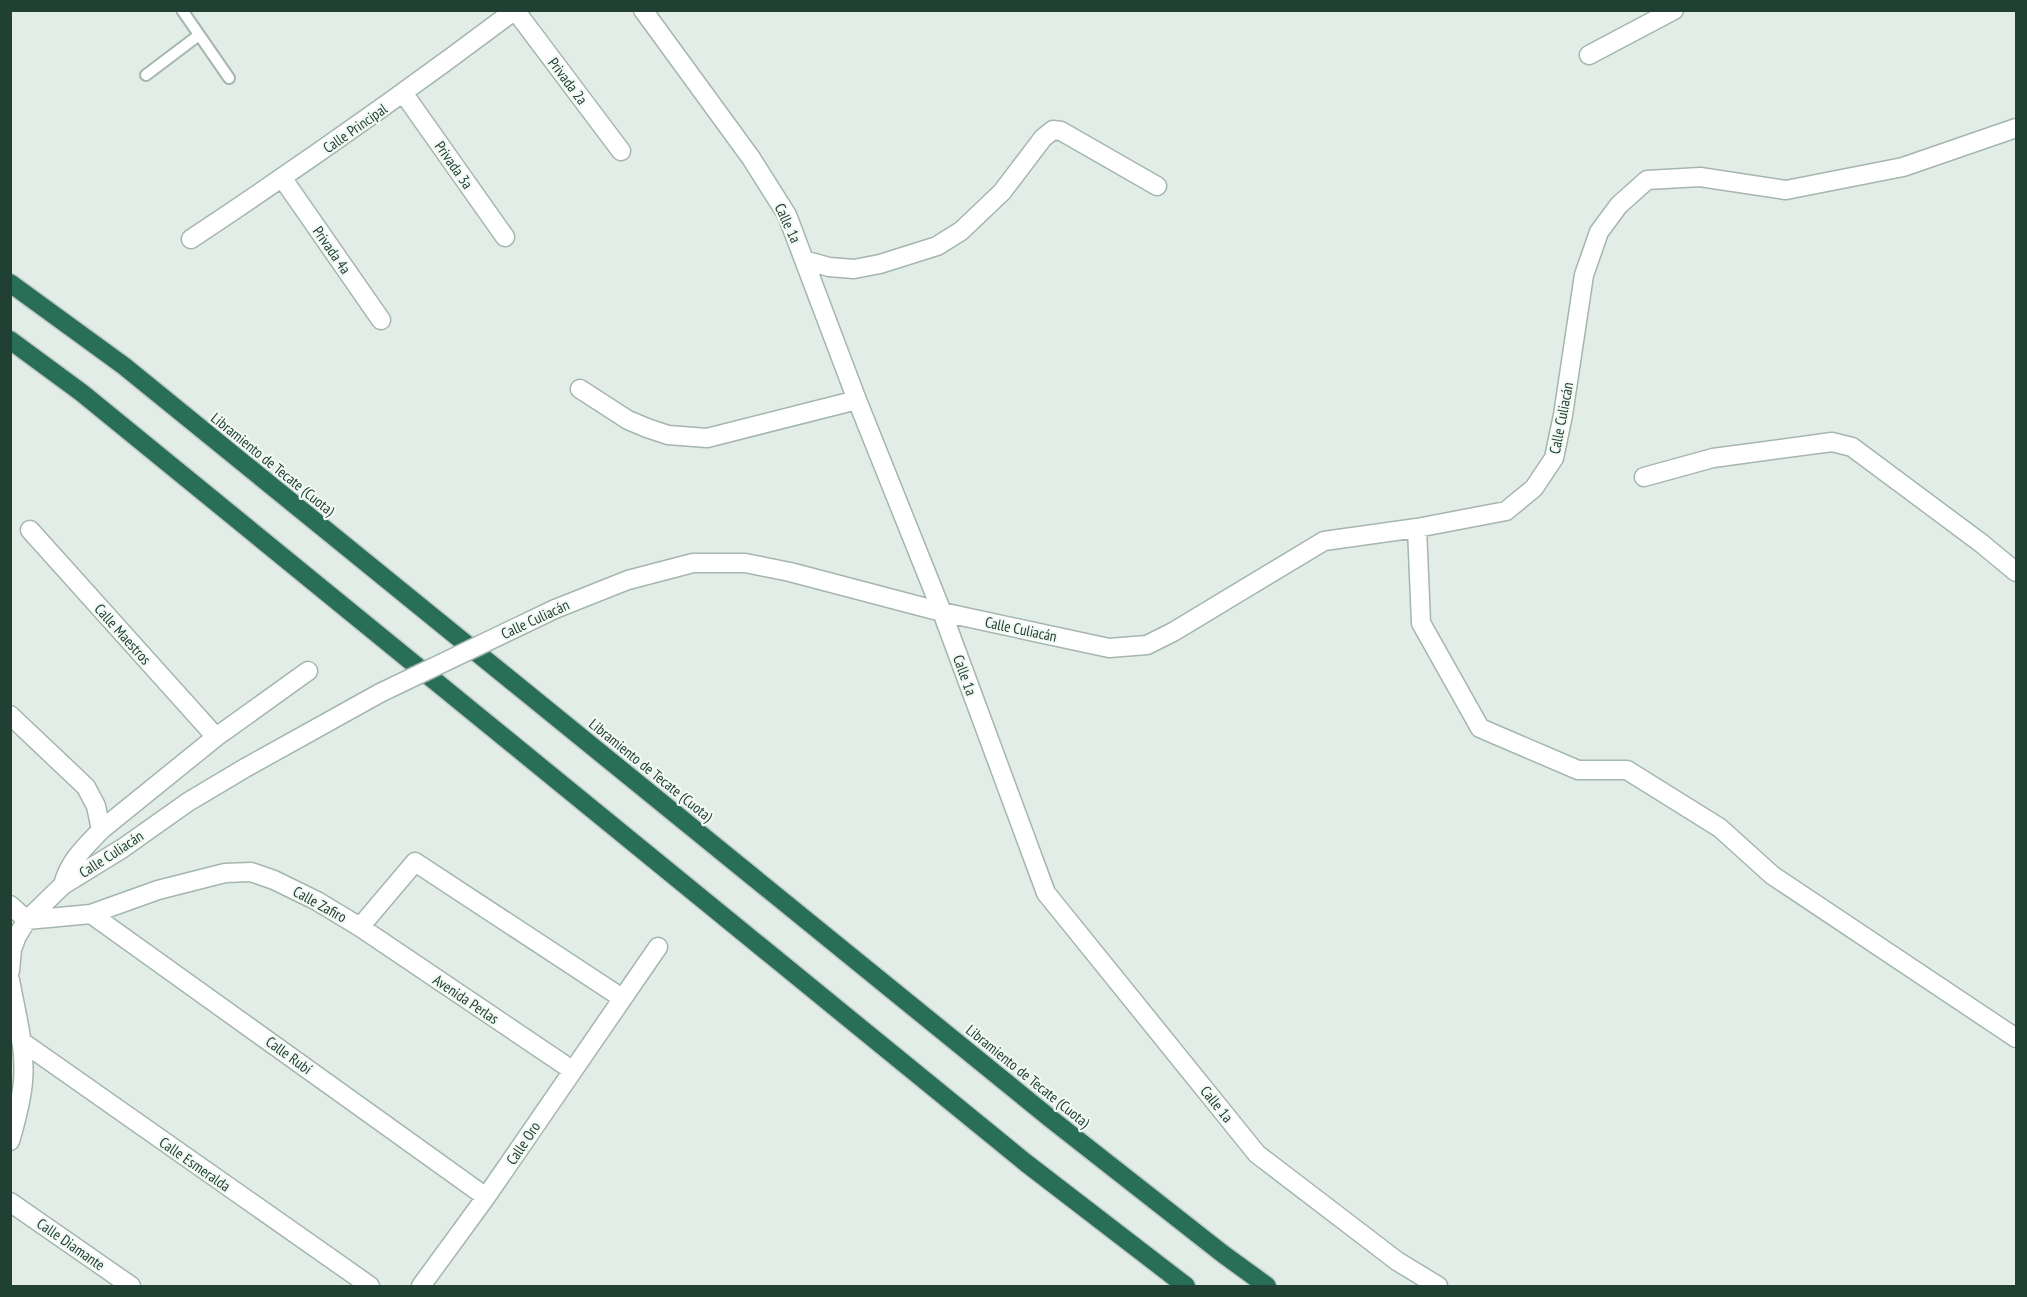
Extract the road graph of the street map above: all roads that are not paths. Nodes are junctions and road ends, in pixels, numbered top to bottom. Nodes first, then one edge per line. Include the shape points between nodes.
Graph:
1 (182, 10) edge
2 (515, 10) edge
3 (643, 10) edge
4 (1674, 10) edge
5 (199, 35) junction
6 (1589, 55) dead end
7 (146, 75) dead end
8 (229, 78) dead end
9 (404, 94) junction
10 (2016, 128) edge
11 (621, 151) dead end
12 (283, 179) junction
13 (1157, 186) dead end
14 (505, 237) dead end
15 (190, 239) dead end
16 (804, 260) junction
17 (10, 283) edge
18 (381, 320) dead end
19 (10, 340) edge
20 (10, 349) edge
21 (580, 389) dead end
22 (82, 393) junction
23 (856, 400) junction
24 (1644, 477) dead end
25 (1418, 528) junction
26 (30, 530) dead end
27 (2016, 572) edge
28 (942, 612) junction
29 (308, 671) dead end
30 (10, 716) edge
31 (216, 737) junction
32 (101, 830) junction
33 (63, 885) junction
34 (10, 905) edge
35 (91, 914) junction
36 (27, 920) junction
37 (360, 927) junction
38 (658, 947) dead end
39 (10, 971) edge
40 (10, 980) edge
41 (622, 998) junction
42 (2016, 1038) edge
43 (21, 1041) junction
44 (572, 1070) junction
45 (10, 1141) edge
46 (486, 1197) junction
47 (10, 1202) edge
48 (131, 1287) edge
49 (370, 1287) edge
50 (421, 1287) edge
51 (1186, 1287) edge
52 (1267, 1287) edge
53 (1438, 1287) edge

1 - 5 lane
2 - 9 street, Calle Principal
2 - 11 street, Privada 2a
3 - 16 street, Calle 1a via 788,215
4 - 6 street
5 - 7 lane
5 - 8 lane
9 - 12 street, Calle Principal
9 - 14 street, Privada 3a
10 - 25 street, Calle Culiacán via 1903,167 1786,189 1700,177 1647,180 1618,205 1599,232 1584,274 1554,458 1539,481 1506,511
12 - 15 street, Calle Principal
12 - 18 street, Privada 4a
13 - 16 street via 1061,130 1053,130 1002,192 961,231 937,246 854,269
16 - 23 street, Calle 1a
17 - 52 highway, Libramiento de Tecate (Cuota) via 124,366 1052,1119
19 - 22 highway
20 - 22 highway
21 - 23 street via 647,428 668,435 707,438
22 - 51 highway via 1026,1163
23 - 28 street, Calle 1a
24 - 27 street via 1713,458 1832,442 1842,444 1862,454
25 - 28 street, Calle Culiacán via 1324,541 1147,645 1109,648
25 - 42 street via 1421,622 1480,728 1578,770 1627,771 1720,828 1772,875
26 - 31 street, Calle Maestros
28 - 33 street, Calle Culiacán, bridge via 745,563 693,563 628,580 555,609 380,693 188,802
28 - 53 street, Calle 1a via 1046,893 1257,1154 1397,1261
29 - 31 street
30 - 32 street via 86,787 96,806
31 - 32 street
32 - 33 street via 66,872
33 - 36 street, Calle Culiacán
34 - 36 street
35 - 36 street, Calle Zafiro
35 - 37 street, Calle Zafiro via 158,890 225,873 251,872 317,901
35 - 46 street, Calle Rubí
36 - 39 street, Calle Culiacán via 12,950
37 - 41 street, Calle Zafiro via 415,862
37 - 44 street, Avenida Perlas
38 - 41 street, Calle Oro
40 - 43 street
41 - 44 street, Calle Oro
43 - 45 street via 23,1080
43 - 49 street, Calle Esmeralda
44 - 46 street, Calle Oro
46 - 50 street, Calle Oro
47 - 48 street, Calle Diamante

